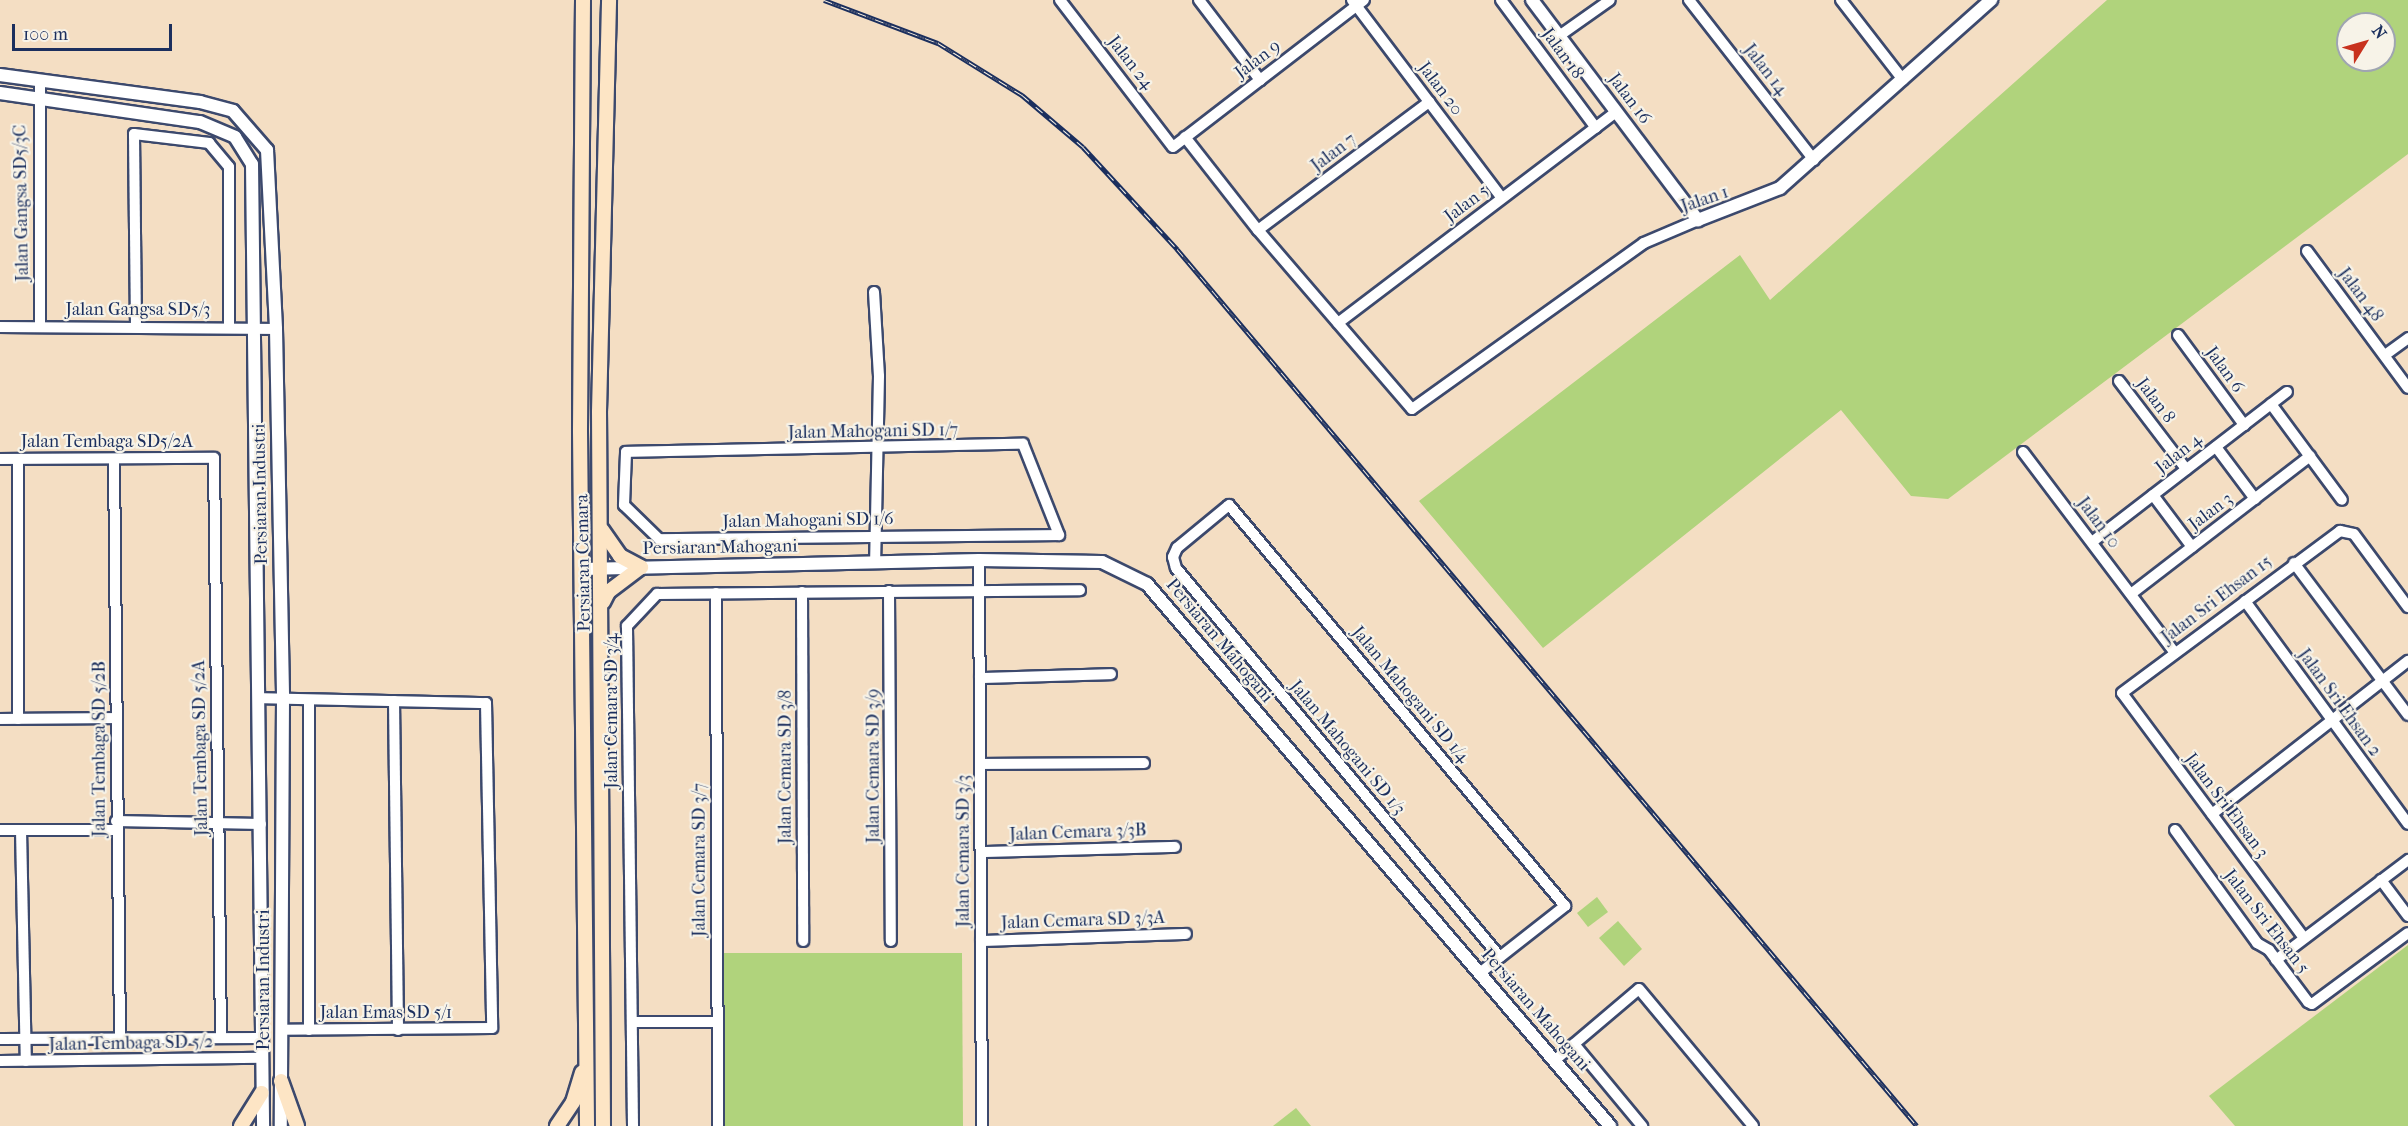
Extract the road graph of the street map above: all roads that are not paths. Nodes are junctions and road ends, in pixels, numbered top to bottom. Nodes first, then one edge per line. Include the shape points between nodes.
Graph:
1 (583, 0) edge
2 (609, 0) edge
3 (1060, 0) edge
4 (1199, 0) edge
5 (1500, 0) edge
6 (1532, 0) edge
7 (1610, 0) edge
8 (1689, 0) edge
9 (1841, 0) edge
10 (1991, 0) edge
11 (1358, 2) edge
12 (1559, 36) junction
13 (0, 75) edge
14 (40, 80) junction
15 (1260, 80) junction
16 (1903, 80) junction
17 (0, 93) edge
18 (38, 99) junction
19 (1429, 102) junction
20 (1616, 112) junction
21 (1596, 128) junction
22 (1185, 137) junction
23 (1173, 147) joint
24 (1814, 160) junction
25 (1502, 198) junction
26 (1698, 220) junction
27 (1258, 230) junction
28 (2307, 251) dead end
29 (874, 292) dead end
30 (1338, 322) junction
31 (40, 326) junction
32 (136, 326) junction
33 (229, 326) junction
34 (0, 327) edge
35 (252, 327) junction
36 (276, 329) junction
37 (2178, 335) dead end
38 (2408, 338) edge
39 (2385, 355) junction
40 (2119, 381) dead end
41 (2408, 388) edge
42 (2287, 392) dead end
43 (2271, 404) junction
44 (2244, 425) junction
45 (2216, 447) junction
46 (878, 450) junction
47 (626, 452) joint
48 (2023, 452) dead end
49 (2310, 456) junction
50 (214, 458) joint
51 (0, 459) edge
52 (18, 459) junction
53 (114, 459) junction
54 (2186, 469) junction
55 (2153, 495) junction
56 (2254, 499) junction
57 (2342, 500) dead end
58 (602, 528) junction
59 (1059, 535) joint
60 (876, 537) junction
61 (2092, 542) junction
62 (2192, 547) junction
63 (1173, 557) joint
64 (979, 561) junction
65 (875, 562) junction
66 (2294, 563) junction
67 (641, 567) junction
68 (603, 568) junction
69 (583, 569) junction
70 (1080, 590) dead end
71 (889, 591) junction
72 (979, 591) junction
73 (802, 592) junction
74 (716, 593) junction
75 (2131, 594) junction
76 (2244, 601) junction
77 (603, 604) junction
78 (2408, 607) edge
79 (2177, 651) junction
80 (2408, 661) edge
81 (1111, 674) dead end
82 (980, 678) junction
83 (2382, 680) junction
84 (2122, 693) joint
85 (258, 698) junction
86 (283, 699) junction
87 (309, 701) junction
88 (394, 701) junction
89 (2408, 715) edge
90 (116, 718) junction
91 (0, 719) edge
92 (18, 719) junction
93 (2331, 720) junction
94 (1144, 763) dead end
95 (980, 764) junction
96 (2212, 813) junction
97 (219, 821) junction
98 (261, 824) junction
99 (2408, 824) edge
100 (116, 826) junction
101 (0, 830) edge
102 (21, 830) junction
103 (2175, 830) dead end
104 (1175, 847) dead end
105 (981, 852) junction
106 (2408, 860) edge
107 (2381, 880) junction
108 (2408, 916) edge
109 (2408, 933) edge
110 (1186, 934) dead end
111 (2304, 938) junction
112 (803, 941) dead end
113 (891, 941) dead end
114 (981, 941) junction
115 (1500, 957) junction
116 (2276, 960) junction
117 (1480, 973) junction
118 (632, 1022) junction
119 (718, 1022) junction
120 (281, 1030) junction
121 (309, 1030) junction
122 (398, 1030) junction
123 (221, 1037) junction
124 (261, 1038) junction
125 (0, 1039) edge
126 (26, 1039) junction
127 (120, 1039) junction
128 (1574, 1044) junction
129 (586, 1056) junction
130 (262, 1059) junction
131 (0, 1061) edge
132 (26, 1061) junction
133 (1554, 1061) junction
134 (281, 1081) junction
135 (262, 1093) junction
136 (241, 1126) edge
137 (263, 1126) edge
138 (281, 1126) edge
139 (297, 1126) edge
140 (557, 1126) edge
141 (587, 1126) edge
142 (603, 1126) edge
143 (633, 1126) edge
144 (718, 1126) edge
145 (982, 1126) edge
146 (1610, 1126) edge
147 (1642, 1126) edge
148 (1754, 1126) edge

1 - 69 main road, Persiaran Cemara
2 - 58 main road, Persiaran Cemara via 599,412
3 - 23 street, Jalan 24
4 - 15 street
5 - 21 street, Jalan 18
6 - 12 street, Jalan 16
7 - 12 street
8 - 24 street, Jalan 14
9 - 16 street
10 - 16 street, Jalan 1
11 - 15 street, Jalan 9
11 - 19 street, Jalan 20
12 - 20 street, Jalan 16
13 - 14 street, Persiaran Industri
14 - 18 street, Jalan Gangsa SD5/3C
14 - 36 street, Persiaran Industri via 200,102 233,111 246,123 267,150 270,168
15 - 22 street, Jalan 9
16 - 24 street, Jalan 1
17 - 18 street, Persiaran Industri
18 - 31 street, Jalan Gangsa SD5/3C
18 - 35 street, Persiaran Industri via 200,122 235,137 252,164
19 - 25 street, Jalan 20
19 - 27 street, Jalan 7
20 - 21 street, Jalan 5
20 - 26 street, Jalan 16
21 - 25 street, Jalan 5
22 - 23 street, Jalan 9
22 - 27 street
24 - 26 street, Jalan 1 via 1767,195
25 - 30 street, Jalan 5
26 - 30 street, Jalan 1 via 1644,243 1412,409
27 - 30 street
28 - 39 street, Jalan 48
29 - 46 street
31 - 32 street, Jalan Gangsa SD5/3
31 - 34 street, Jalan Gangsa SD5/3
32 - 33 street, Jalan Gangsa SD5/3
32 - 33 street via 135,134 209,142 230,167
33 - 35 street, Jalan Gangsa SD5/3
35 - 36 street, Jalan Gangsa SD5/3
35 - 85 street, Persiaran Industri
36 - 86 street, Persiaran Industri
37 - 44 street, Jalan 6
38 - 39 street
39 - 41 street, Jalan 48
40 - 54 street, Jalan 8
42 - 43 street, Jalan 4
43 - 44 street, Jalan 4
43 - 49 street
44 - 45 street, Jalan 4
45 - 54 street, Jalan 4
45 - 56 street
46 - 47 street, Jalan Mahogani SD 1/7
46 - 59 street, Jalan Mahogani SD 1/7 via 1023,444
46 - 60 street
47 - 60 street, Jalan Mahogani SD 1/6 via 624,505 659,540
48 - 61 street, Jalan 10
49 - 56 street, Jalan 3
49 - 57 street
50 - 53 street, Jalan Tembaga SD5/2A
50 - 97 street, Jalan Tembaga SD 5/2A
51 - 52 street, Jalan Tembaga SD5/2A
52 - 53 street, Jalan Tembaga SD5/2A
52 - 92 street
53 - 90 street, Jalan Tembaga SD 5/2B
54 - 55 street, Jalan 4
55 - 61 street, Jalan 4
55 - 62 street
56 - 62 street, Jalan 3
58 - 67 main road via 620,556
58 - 68 main road, Persiaran Cemara
59 - 60 street, Jalan Mahogani SD 1/6
60 - 65 street
61 - 75 street, Jalan 10
62 - 75 street, Jalan 3
63 - 115 street, Jalan Mahogani SD 1/3 via 1176,568
63 - 115 street, Jalan Mahogani SD 1/4 via 1177,548 1229,505 1565,906
64 - 65 street, Persiaran Mahogani
64 - 72 street, Jalan Cemara SD 3/3
64 - 117 street, Persiaran Mahogani via 1102,562 1147,584
65 - 67 street, Persiaran Mahogani
66 - 76 street, Jalan Sri Ehsan 15
66 - 78 street, Jalan Sri Ehsan 15 via 2333,535 2347,531 2354,534
66 - 83 street
67 - 68 street, Persiaran Mahogani
67 - 77 main road via 608,592
68 - 69 street, Persiaran Mahogani
68 - 77 main road, Persiaran Cemara
69 - 129 main road, Persiaran Cemara
70 - 72 street, Jalan Cemara SD 3/4
71 - 72 street, Jalan Cemara SD 3/4
71 - 73 street, Jalan Cemara SD 3/4
71 - 113 street, Jalan Cemara SD 3/9
72 - 82 street, Jalan Cemara SD 3/3
73 - 74 street, Jalan Cemara SD 3/4
73 - 112 street, Jalan Cemara SD 3/8
74 - 118 street, Jalan Cemara SD 3/4 via 657,594 627,626
74 - 119 street, Jalan Cemara SD 3/7
75 - 79 street, Jalan 10 via 2157,621
76 - 79 street, Jalan Sri Ehsan 15
76 - 93 street, Jalan Sri Ehsan 2
77 - 142 main road, Persiaran Cemara
79 - 84 street, Jalan Sri Ehsan 15
80 - 83 street
81 - 82 street
82 - 95 street, Jalan Cemara SD 3/3
83 - 89 street
83 - 93 street
84 - 96 street, Jalan Sri Ehsan 3
85 - 86 street
85 - 98 street, Persiaran Industri
86 - 87 street
86 - 120 street, Persiaran Industri
87 - 88 street
87 - 121 street
88 - 122 street
88 - 122 street, Jalan Emas SD 5/1 via 486,703 492,1028
90 - 92 street
90 - 100 street, Jalan Tembaga SD 5/2B
91 - 92 street
93 - 96 street
93 - 99 street, Jalan Sri Ehsan 2
94 - 95 street
95 - 105 street, Jalan Cemara SD 3/3
96 - 111 street, Jalan Sri Ehsan 3
97 - 98 street
97 - 100 street
97 - 123 street, Jalan Tembaga SD 5/2A
98 - 124 street, Persiaran Industri
100 - 102 street
100 - 127 street, Jalan Tembaga SD 5/2B
101 - 102 street
102 - 126 street
103 - 116 street, Jalan Sri Ehsan 5 via 2257,943
104 - 105 street, Jalan Cemara 3/3B
105 - 114 street, Jalan Cemara SD 3/3
106 - 107 street
107 - 108 street
107 - 111 street
109 - 116 street, Jalan Sri Ehsan 5 via 2312,1004
110 - 114 street, Jalan Cemara SD 3/3A
111 - 116 street
114 - 145 street, Jalan Cemara SD 3/3
115 - 117 street
117 - 133 street, Persiaran Mahogani
118 - 119 street
118 - 143 street, Jalan Cemara SD 3/4
119 - 144 street, Jalan Cemara SD 3/7
120 - 121 street, Jalan Emas SD 5/1
120 - 134 street, Persiaran Industri
121 - 122 street, Jalan Emas SD 5/1
123 - 124 street, Jalan Tembaga SD 5/2
123 - 127 street, Jalan Tembaga SD 5/2
124 - 130 street, Persiaran Industri
125 - 126 street, Jalan Tembaga SD 5/2
126 - 127 street, Jalan Tembaga SD 5/2
126 - 132 street
128 - 133 street
128 - 147 street
128 - 148 street via 1639,989
129 - 140 main road via 573,1102
129 - 141 main road, Persiaran Cemara
130 - 132 street, Jalan Tembaga SD 5/2
130 - 135 street, Persiaran Industri
131 - 132 street, Jalan Tembaga SD 5/2
133 - 146 street, Persiaran Mahogani
134 - 138 street, Persiaran Industri
134 - 139 main road
135 - 136 main road
135 - 137 street, Persiaran Industri

